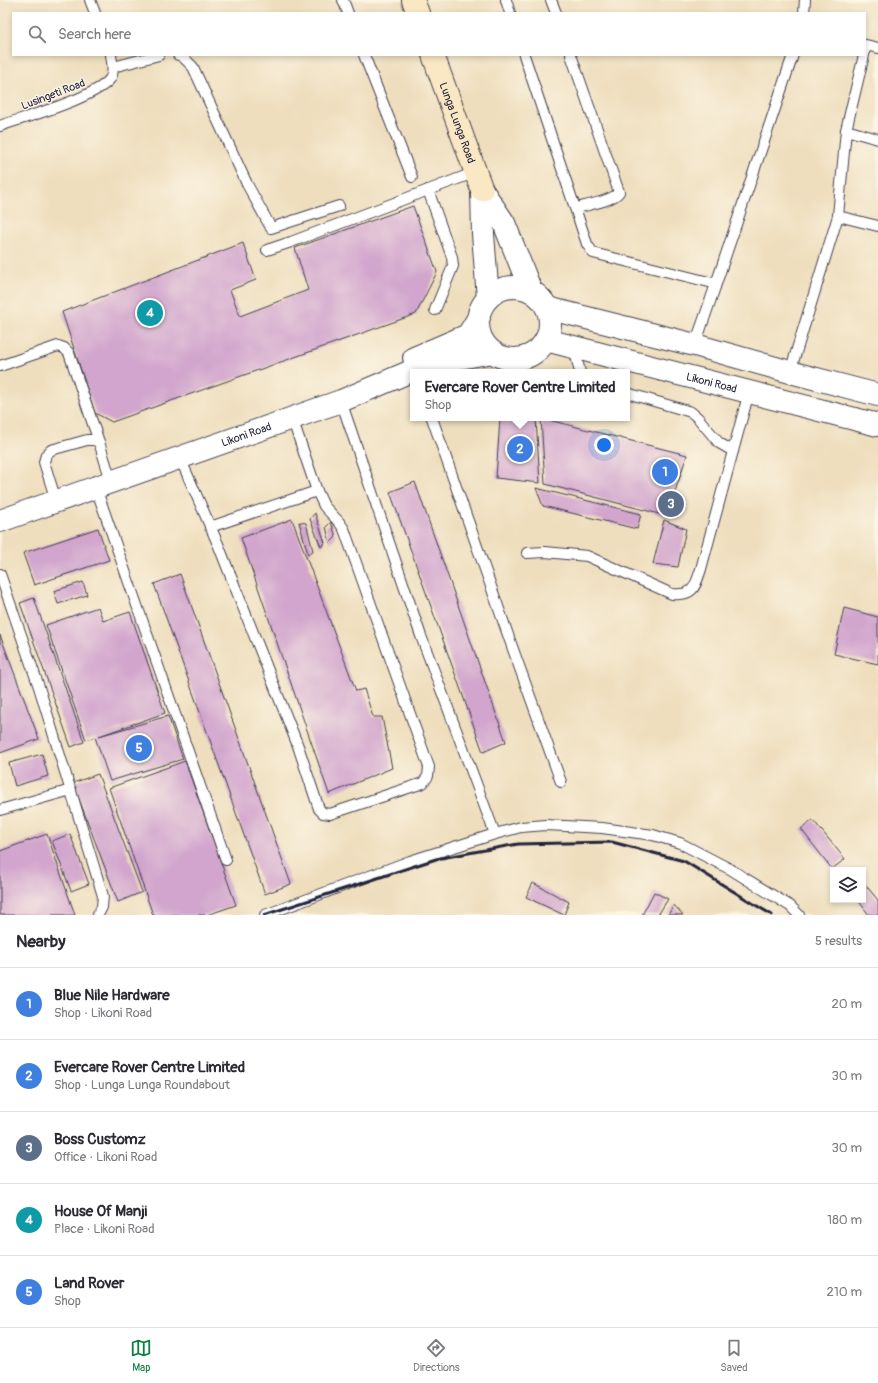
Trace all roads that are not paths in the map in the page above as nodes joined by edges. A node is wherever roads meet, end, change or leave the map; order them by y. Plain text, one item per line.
1 (90, 0) edge
2 (343, 0) edge
3 (414, 0) edge
4 (506, 0) edge
5 (552, 0) edge
6 (805, 0) edge
7 (95, 12) edge
8 (348, 12) edge
9 (418, 12) edge
10 (510, 12) edge
11 (556, 12) edge
12 (804, 12) edge
13 (866, 45) edge
14 (878, 48) edge
15 (110, 56) edge
16 (155, 56) edge
17 (182, 56) edge
18 (364, 56) edge
19 (434, 56) edge
20 (524, 56) edge
21 (571, 56) edge
22 (794, 56) edge
23 (864, 56) edge
24 (113, 67) junction
25 (0, 126) edge
26 (846, 130) junction
27 (878, 139) edge
28 (412, 177) dead end
29 (479, 181) junction
30 (428, 190) junction
31 (339, 206) dead end
32 (576, 208) junction
33 (838, 216) junction
34 (878, 226) edge
35 (267, 250) dead end
36 (715, 287) junction
37 (531, 291) junction
38 (488, 298) junction
39 (546, 308) junction
40 (436, 310) dead end
41 (479, 318) junction
42 (546, 340) junction
43 (696, 345) junction
44 (574, 348) junction
45 (493, 352) junction
46 (0, 366) edge
47 (422, 369) edge
48 (579, 369) edge
49 (790, 372) junction
50 (410, 373) edge
51 (749, 392) junction
52 (630, 394) edge
53 (878, 395) edge
54 (341, 401) junction
55 (292, 418) junction
56 (433, 421) edge
57 (878, 425) edge
58 (99, 442) junction
59 (733, 451) junction
60 (180, 458) junction
61 (102, 480) junction
62 (53, 491) junction
63 (317, 491) junction
64 (0, 510) edge
65 (0, 521) edge
66 (210, 527) junction
67 (526, 553) dead end
68 (1, 581) edge
69 (561, 782) dead end
70 (71, 790) junction
71 (0, 810) edge
72 (495, 834) junction
73 (226, 860) dead end
74 (98, 915) edge
75 (265, 915) edge
76 (799, 915) edge

1 - 7 lane
2 - 8 lane
3 - 9 main road
4 - 10 lane
5 - 11 lane
6 - 12 lane
13 - 14 lane
15 - 24 lane
16 - 24 lane
17 - 31 lane
18 - 28 lane
19 - 29 main road, Lunga Lunga Road
20 - 32 lane
21 - 32 lane
22 - 36 lane
23 - 26 lane
24 - 25 lane, Lusingeti Road
26 - 27 lane
26 - 33 lane
29 - 30 lane
29 - 37 street, Lunga Lunga Road
29 - 38 street, Lunga Lunga Road
30 - 35 lane
30 - 40 lane
32 - 36 lane
33 - 34 lane
33 - 49 lane
36 - 43 lane
37 - 38 street
37 - 39 street
38 - 41 street
39 - 42 street
39 - 43 street
41 - 45 street
41 - 61 street, Likoni Road
42 - 44 street, Likoni Road
42 - 45 street
43 - 49 street
44 - 48 lane
44 - 51 street, Likoni Road
45 - 47 street, Likoni Road
46 - 58 lane
49 - 53 street
50 - 54 street, Likoni Road
51 - 57 street, Likoni Road
51 - 59 lane
52 - 59 lane
54 - 55 street, Likoni Road
54 - 72 lane
55 - 60 street, Likoni Road
55 - 63 lane
56 - 69 lane
58 - 61 lane
58 - 62 lane
59 - 67 lane
60 - 61 street, Likoni Road
60 - 66 lane
61 - 62 street, Likoni Road
61 - 65 street, Likoni Road
61 - 73 lane
62 - 64 street, Likoni Road
63 - 66 lane
63 - 66 lane
68 - 70 lane
70 - 71 lane
70 - 74 lane
72 - 75 lane
72 - 76 lane

